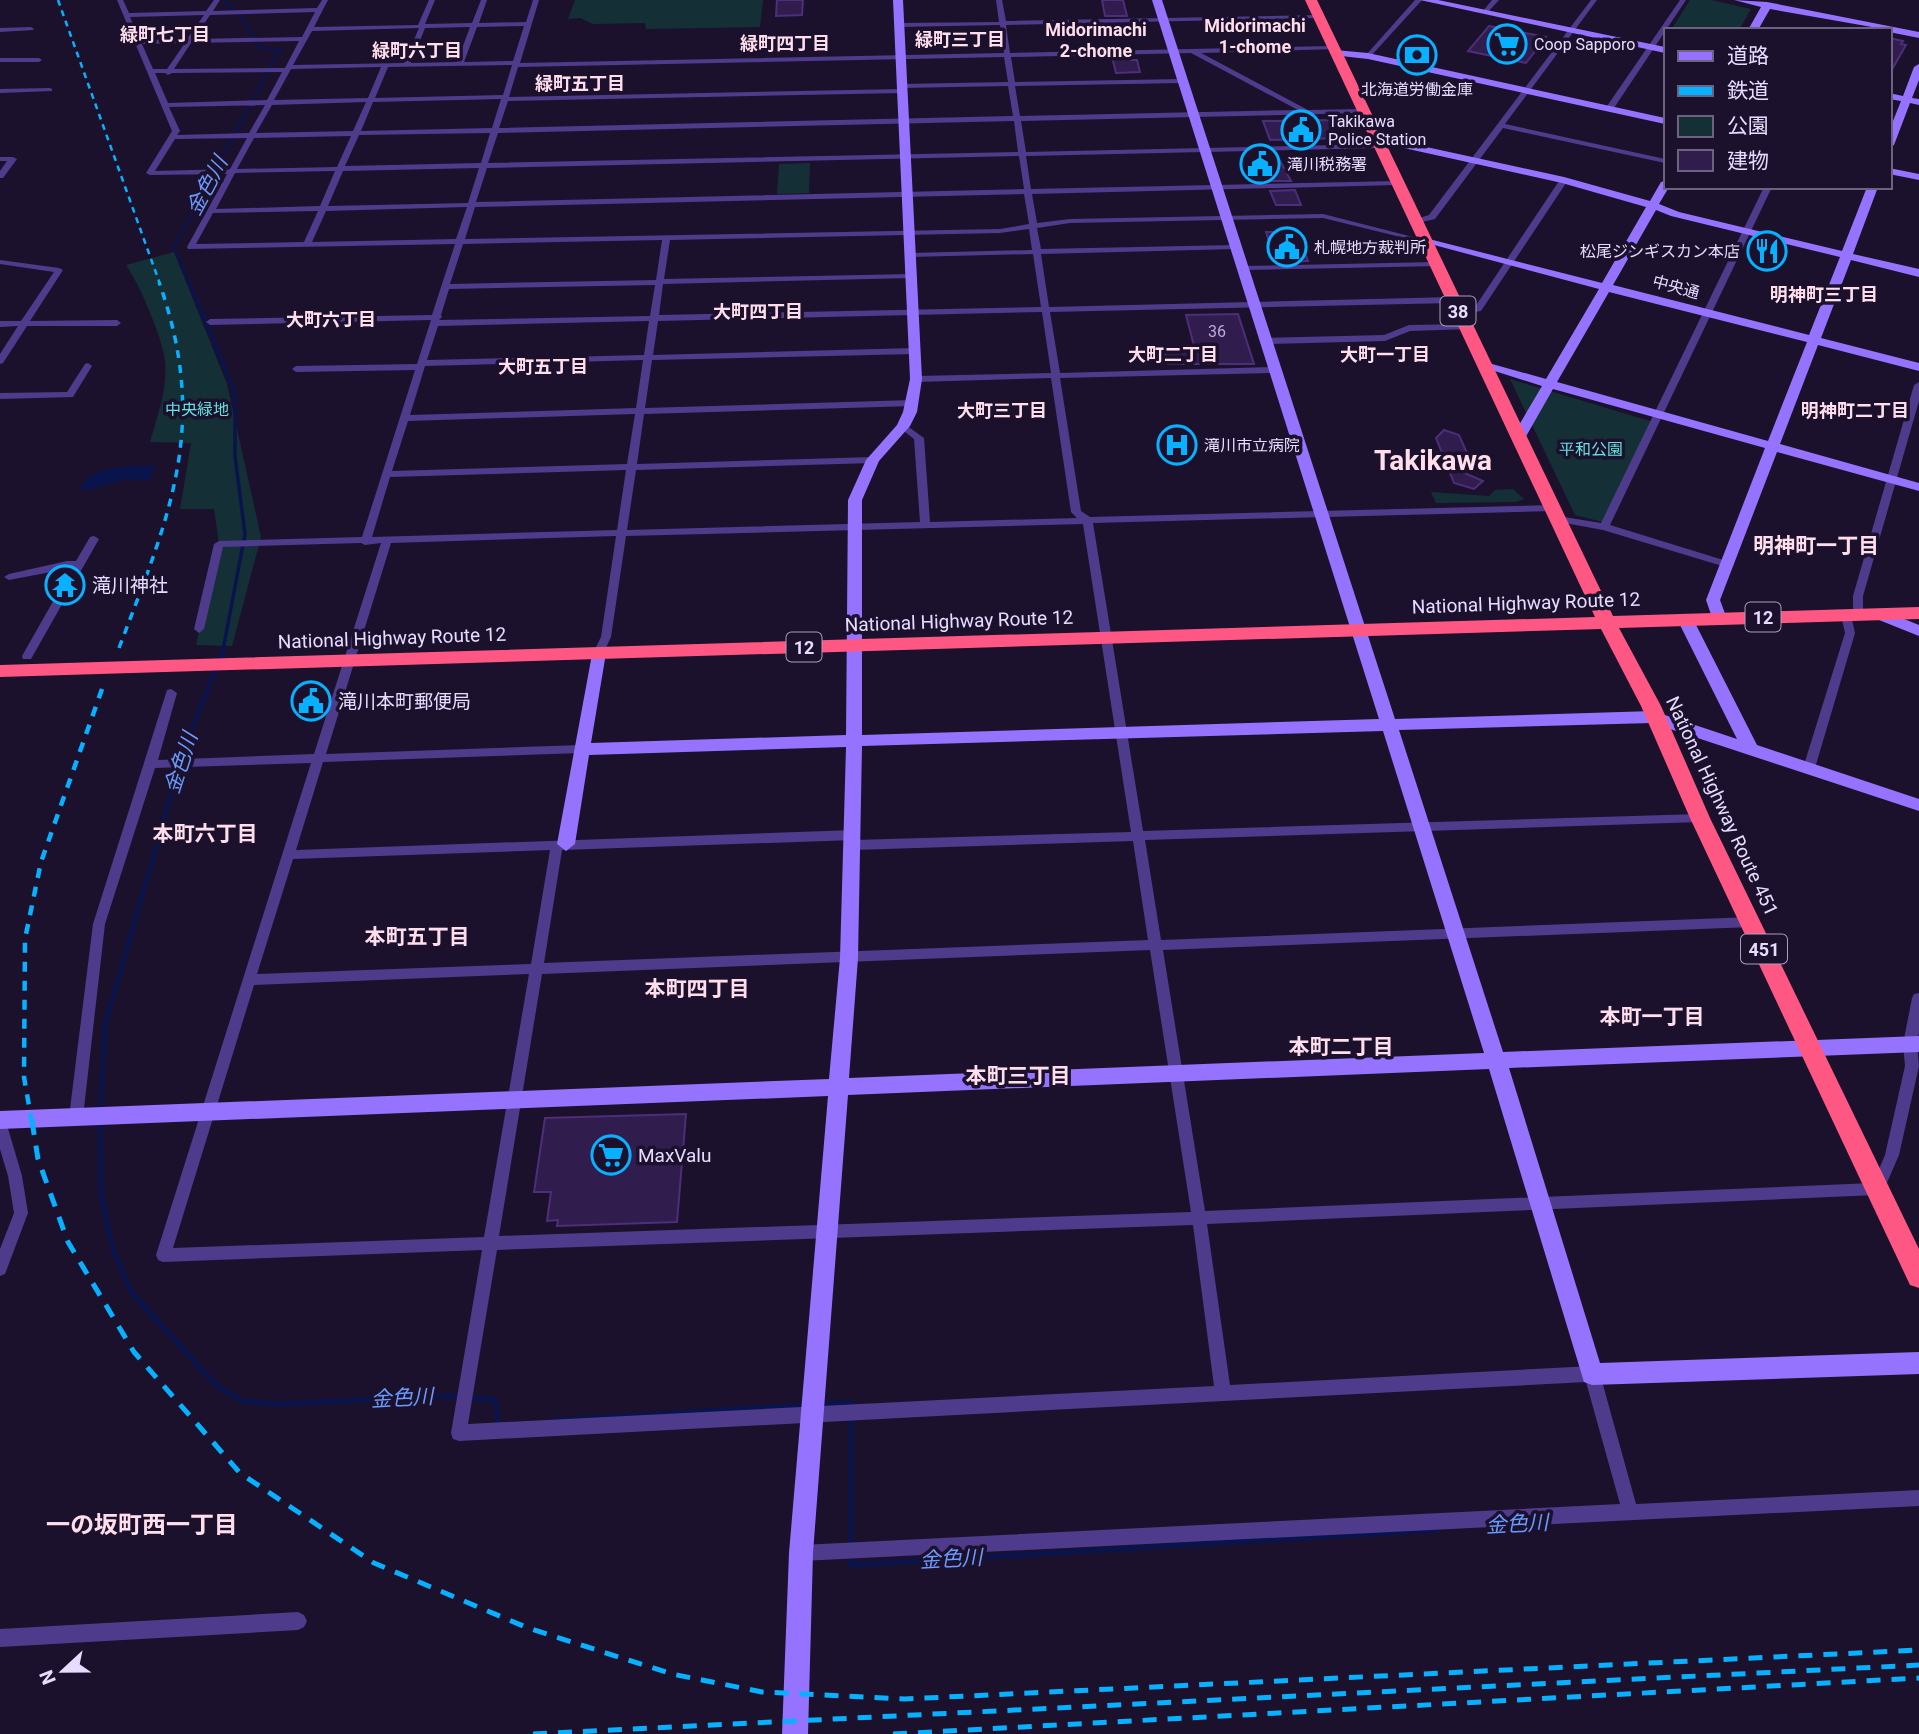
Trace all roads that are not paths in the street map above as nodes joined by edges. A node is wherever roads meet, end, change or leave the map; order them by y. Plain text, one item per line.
1 (120, 0) edge
2 (217, 0) edge
3 (325, 0) edge
4 (432, 0) edge
5 (484, 0) edge
6 (536, 0) edge
7 (898, 0) edge
8 (999, 0) edge
9 (1157, 0) edge
10 (1311, 0) edge
11 (1419, 0) edge
12 (1425, 0) edge
13 (1496, 0) edge
14 (1594, 0) edge
15 (1683, 0) edge
16 (1739, 0) edge
17 (1768, 3) edge
18 (320, 10) junction
19 (1485, 12) junction
20 (209, 13) junction
21 (127, 15) junction
22 (1318, 16) junction
23 (1163, 20) junction
24 (528, 24) junction
25 (1003, 24) junction
26 (474, 25) junction
27 (422, 26) junction
28 (899, 26) junction
29 (1754, 28) edge
30 (1886, 28) edge
31 (31, 29) dead end
32 (310, 29) junction
33 (1891, 29) edge
34 (0, 30) edge
35 (1571, 30) junction
36 (1919, 35) edge
37 (304, 40) junction
38 (138, 42) junction
39 (191, 42) junction
40 (1651, 47) junction
41 (1191, 50) junction
42 (1334, 50) junction
43 (1664, 50) edge
44 (1173, 51) junction
45 (1007, 54) junction
46 (900, 56) junction
47 (1368, 56) junction
48 (0, 60) edge
49 (39, 60) dead end
50 (460, 64) junction
51 (516, 64) junction
52 (386, 65) junction
53 (407, 65) junction
54 (1919, 67) edge
55 (288, 68) junction
56 (152, 71) junction
57 (171, 71) junction
58 (156, 80) junction
59 (1182, 81) junction
60 (1012, 85) junction
61 (902, 88) junction
62 (50, 90) dead end
63 (0, 91) edge
64 (1527, 91) junction
65 (1891, 96) edge
66 (505, 98) junction
67 (372, 99) junction
68 (1907, 99) junction
69 (270, 102) junction
70 (1919, 102) edge
71 (167, 105) junction
72 (1609, 109) junction
73 (1363, 111) junction
74 (1306, 112) junction
75 (1193, 114) junction
76 (1017, 118) junction
77 (904, 121) junction
78 (1664, 121) edge
79 (1501, 125) junction
80 (494, 130) junction
81 (356, 134) junction
82 (251, 136) junction
83 (175, 137) junction
84 (1891, 140) edge
85 (1378, 142) junction
86 (1205, 150) junction
87 (1023, 154) junction
88 (905, 157) junction
89 (0, 159) edge
90 (1475, 160) junction
91 (1664, 161) edge
92 (482, 166) junction
93 (338, 170) junction
94 (1891, 171) edge
95 (232, 172) junction
96 (0, 176) edge
97 (1919, 177) edge
98 (1564, 180) junction
99 (1397, 183) junction
100 (1664, 186) edge
101 (1216, 187) junction
102 (1767, 189) edge
103 (1872, 189) edge
104 (1028, 191) junction
105 (908, 195) junction
106 (470, 205) junction
107 (1653, 205) junction
108 (323, 208) junction
109 (211, 211) junction
110 (1226, 218) junction
111 (1416, 222) junction
112 (1034, 227) junction
113 (1746, 232) junction
114 (910, 233) junction
115 (666, 239) junction
116 (1425, 241) junction
117 (459, 243) junction
118 (307, 244) junction
119 (1235, 247) junction
120 (1037, 252) junction
121 (910, 255) junction
122 (1846, 256) junction
123 (0, 262) edge
124 (1510, 262) junction
125 (1436, 264) junction
126 (1242, 268) junction
127 (1919, 273) edge
128 (911, 276) junction
129 (660, 282) junction
130 (447, 287) junction
131 (1606, 287) junction
132 (1254, 305) junction
133 (1456, 306) junction
134 (1048, 310) junction
135 (913, 312) junction
136 (1709, 314) junction
137 (654, 318) junction
138 (437, 320) junction
139 (210, 322) dead end
140 (117, 323) dead end
141 (0, 324) edge
142 (23, 324) junction
143 (1466, 327) junction
144 (1814, 340) junction
145 (1265, 341) junction
146 (915, 351) junction
147 (649, 358) junction
148 (0, 361) edge
149 (422, 365) junction
150 (88, 366) dead end
151 (1485, 366) junction
152 (1919, 367) edge
153 (296, 369) dead end
154 (1275, 370) junction
155 (1056, 376) junction
156 (916, 379) junction
157 (1552, 384) junction
158 (1919, 385) edge
159 (0, 396) edge
160 (913, 403) junction
161 (640, 410) junction
162 (1661, 415) junction
163 (404, 418) junction
164 (903, 426) junction
165 (1519, 437) junction
166 (1773, 446) junction
167 (873, 460) junction
168 (632, 466) junction
169 (387, 474) junction
170 (1891, 479) junction
171 (1919, 487) edge
172 (1555, 514) junction
173 (1320, 515) junction
174 (1088, 522) junction
175 (925, 525) junction
176 (1604, 527) junction
177 (854, 528) junction
178 (622, 534) junction
179 (94, 539) dead end
180 (386, 541) junction
181 (365, 542) junction
182 (80, 565) junction
183 (1729, 565) junction
184 (9, 577) dead end
185 (1919, 613) edge
186 (1879, 614) junction
187 (1852, 615) junction
188 (1718, 618) junction
189 (1685, 619) junction
190 (1607, 622) junction
191 (198, 629) dead end
192 (1357, 630) junction
193 (1919, 631) edge
194 (1105, 637) junction
195 (853, 645) junction
196 (598, 653) junction
197 (27, 656) dead end
198 (347, 661) junction
199 (0, 671) edge
200 (171, 693) dead end
201 (1653, 717) junction
202 (1388, 727) junction
203 (1122, 734) junction
204 (853, 740) junction
205 (1750, 748) junction
206 (582, 749) junction
207 (319, 759) junction
208 (150, 764) junction
209 (1809, 768) junction
210 (1919, 805) edge
211 (1700, 818) junction
212 (1419, 825) junction
213 (1138, 834) junction
214 (854, 840) junction
215 (561, 844) junction
216 (287, 855) junction
217 (1751, 922) junction
218 (1456, 936) junction
219 (1155, 945) junction
220 (849, 958) junction
221 (535, 968) junction
222 (249, 980) junction
223 (1919, 998) edge
224 (1914, 1044) edge
225 (1811, 1048) junction
226 (1495, 1062) junction
227 (1174, 1072) junction
228 (839, 1085) junction
229 (516, 1099) junction
230 (209, 1111) junction
231 (76, 1117) junction
232 (0, 1123) edge
233 (1877, 1189) junction
234 (1542, 1203) junction
235 (1199, 1218) junction
236 (829, 1231) junction
237 (491, 1242) junction
238 (0, 1269) edge
239 (1919, 1276) edge
240 (1919, 1363) edge
241 (1592, 1374) junction
242 (1223, 1394) junction
243 (814, 1412) junction
244 (1919, 1498) edge
245 (1630, 1511) junction
246 (801, 1553) junction
247 (298, 1621) dead end
248 (0, 1637) edge
249 (795, 1734) edge

1 - 21 street
2 - 20 street
3 - 18 street
4 - 27 street
5 - 26 street
6 - 24 street
7 - 28 street
8 - 25 street
9 - 23 street
10 - 22 highway, 38
11 - 47 street
12 - 19 street
13 - 19 street
14 - 35 street
15 - 40 street
16 - 17 street
17 - 29 street
17 - 30 street
18 - 20 street
18 - 32 street
19 - 35 street
20 - 21 street
20 - 39 street
21 - 38 street
22 - 23 street
22 - 42 highway, 38
23 - 25 street
23 - 44 street
24 - 26 street
24 - 51 street
25 - 28 street
25 - 45 street
26 - 27 street
26 - 50 street
27 - 32 street
27 - 53 street
28 - 46 street
31 - 34 street
32 - 37 street
33 - 36 street
35 - 40 street
35 - 64 street
37 - 39 street
37 - 55 street
38 - 39 street
38 - 56 street
39 - 57 street
40 - 43 street
40 - 72 street
41 - 42 street
41 - 44 street
41 - 74 street
42 - 47 street
42 - 73 highway, 38
44 - 45 street
44 - 59 street
45 - 46 street
45 - 60 street
46 - 51 street
46 - 61 street
47 - 64 street
48 - 49 street
50 - 51 street
50 - 53 street
51 - 66 street
52 - 53 street
52 - 55 street
52 - 67 street
54 - 68 street
55 - 57 street
55 - 69 street
56 - 57 street
56 - 58 street
57 - 58 street
58 - 71 street
59 - 60 street
59 - 75 street
60 - 61 street
60 - 76 street
61 - 66 street
61 - 77 street
62 - 63 street
64 - 72 street
64 - 79 street
65 - 68 street
66 - 67 street
66 - 80 street
67 - 69 street
67 - 81 street
68 - 70 street
68 - 84 street
69 - 71 street
69 - 82 street
71 - 83 street
72 - 78 street
73 - 74 street
73 - 85 highway, 38
74 - 75 street
75 - 76 street
75 - 86 street
76 - 77 street
76 - 87 street
77 - 80 street
77 - 88 street
79 - 90 street
79 - 91 street
80 - 81 street
80 - 92 street
81 - 82 street
81 - 93 street
82 - 83 street
82 - 95 street
83 - 95 street
85 - 86 street
85 - 90 street
85 - 99 highway, 38
86 - 87 street
86 - 101 street
87 - 88 street
87 - 104 street
88 - 92 street
88 - 105 street
89 - 96 street
90 - 98 street
90 - 111 street
92 - 93 street
92 - 106 street
93 - 95 street
93 - 108 street
94 - 97 street
95 - 109 street
98 - 107 street
98 - 124 street
99 - 101 street
99 - 111 highway, 38
100 - 107 street
101 - 104 street
101 - 110 street
102 - 113 street
103 - 122 street
104 - 105 street
104 - 112 street
105 - 106 street
105 - 114 street
106 - 108 street
106 - 117 street
107 - 113 street
107 - 131 street
108 - 109 street
108 - 118 street
109 - 118 street
110 - 112 street
110 - 116 street
110 - 119 street
111 - 116 highway, 38
112 - 114 street
112 - 120 street
113 - 122 street
113 - 136 street
114 - 115 street
114 - 121 street
115 - 117 street
115 - 129 street
116 - 124 street, 中央通
116 - 125 highway, 38
117 - 118 street
117 - 130 street
119 - 120 street
119 - 126 street
120 - 121 street
120 - 134 street
121 - 128 street
122 - 127 street
122 - 144 street
123 - 142 street
124 - 131 street, 中央通
124 - 133 street
125 - 126 street
125 - 133 highway, 38
126 - 132 street
128 - 129 street
128 - 135 street
129 - 130 street
129 - 137 street
130 - 138 street
131 - 136 street, 中央通
131 - 157 street
132 - 133 street
132 - 134 street
132 - 145 street
133 - 143 highway, 38
134 - 135 street
134 - 155 street
135 - 137 street
135 - 146 street
136 - 144 street, 中央通
136 - 162 street
137 - 138 street
137 - 147 street
138 - 139 street
138 - 149 street
140 - 142 street
141 - 142 street
142 - 148 street
143 - 145 street
143 - 151 highway, 38
144 - 152 street, 中央通
144 - 166 street
145 - 154 street
146 - 147 street
146 - 156 street
147 - 149 street
147 - 161 street
149 - 153 street
149 - 163 street
150 - 159 street
151 - 157 street
151 - 165 highway, 38
154 - 155 street
154 - 173 street
155 - 156 street
155 - 174 street
156 - 160 street
157 - 162 street
157 - 165 street
158 - 170 street
160 - 161 street
160 - 164 street
161 - 163 street
161 - 168 street
162 - 166 street
162 - 176 street
163 - 169 street
164 - 167 street
164 - 175 street
165 - 172 highway, 38
166 - 170 street
166 - 183 street
167 - 168 street
167 - 177 street
168 - 169 street
168 - 178 street
169 - 181 street
170 - 171 street
170 - 187 street
172 - 173 street
172 - 176 street
172 - 190 highway, 38
173 - 174 street
173 - 192 street
174 - 175 street
174 - 194 street
175 - 177 street
176 - 183 street
177 - 178 street
177 - 195 street
178 - 180 street
178 - 196 street
179 - 182 street
180 - 181 street
180 - 198 street
181 - 191 street
182 - 184 street
182 - 197 street
183 - 188 street
185 - 186 highway, National Highway Route 12 / 12
186 - 187 highway, National Highway Route 12 / 12
186 - 193 street
187 - 188 highway, National Highway Route 12 / 12
187 - 209 street
188 - 189 highway, National Highway Route 12 / 12
189 - 190 highway, National Highway Route 12 / 12
189 - 205 street
190 - 192 highway, National Highway Route 12 / 12
190 - 201 highway, National Highway Route 451 / 451
192 - 194 highway, National Highway Route 12 / 12
192 - 202 street
194 - 195 highway, National Highway Route 12 / 12
194 - 203 street
195 - 196 highway, National Highway Route 12 / 12
195 - 204 street
196 - 198 highway, National Highway Route 12 / 12
196 - 206 street
198 - 199 highway, National Highway Route 12 / 12
198 - 207 street
200 - 208 street
201 - 202 street
201 - 205 street
201 - 211 highway, National Highway Route 451 / 451
202 - 203 street
202 - 212 street
203 - 204 street
203 - 213 street
204 - 206 street
204 - 214 street
205 - 209 street
206 - 207 street
206 - 215 street
207 - 208 street
207 - 216 street
208 - 231 street
209 - 210 street
211 - 212 street
211 - 217 highway, National Highway Route 451 / 451
212 - 213 street
212 - 218 street
213 - 214 street
213 - 219 street
214 - 215 street
214 - 220 street
215 - 216 street
215 - 221 street
216 - 222 street
217 - 218 street
217 - 225 highway, National Highway Route 451 / 451
218 - 219 street
218 - 226 street
219 - 220 street
219 - 227 street
220 - 221 street
220 - 228 street
221 - 222 street
221 - 229 street
222 - 230 street
223 - 224 street
224 - 225 street
224 - 233 street
225 - 226 street
225 - 233 highway, National Highway Route 451 / 451
226 - 227 street
226 - 234 street
227 - 228 street
227 - 235 street
228 - 229 street
228 - 236 street
229 - 230 street
229 - 237 street
230 - 231 street
230 - 237 street
231 - 232 street
232 - 238 street
233 - 234 street
233 - 239 highway, National Highway Route 451 / 451
234 - 235 street
234 - 241 street
235 - 236 street
235 - 242 street
236 - 237 street
236 - 243 street
237 - 243 street
240 - 241 street
241 - 242 street
241 - 245 street
242 - 243 street
243 - 246 street
244 - 245 street
245 - 246 street
246 - 249 street
247 - 248 street

